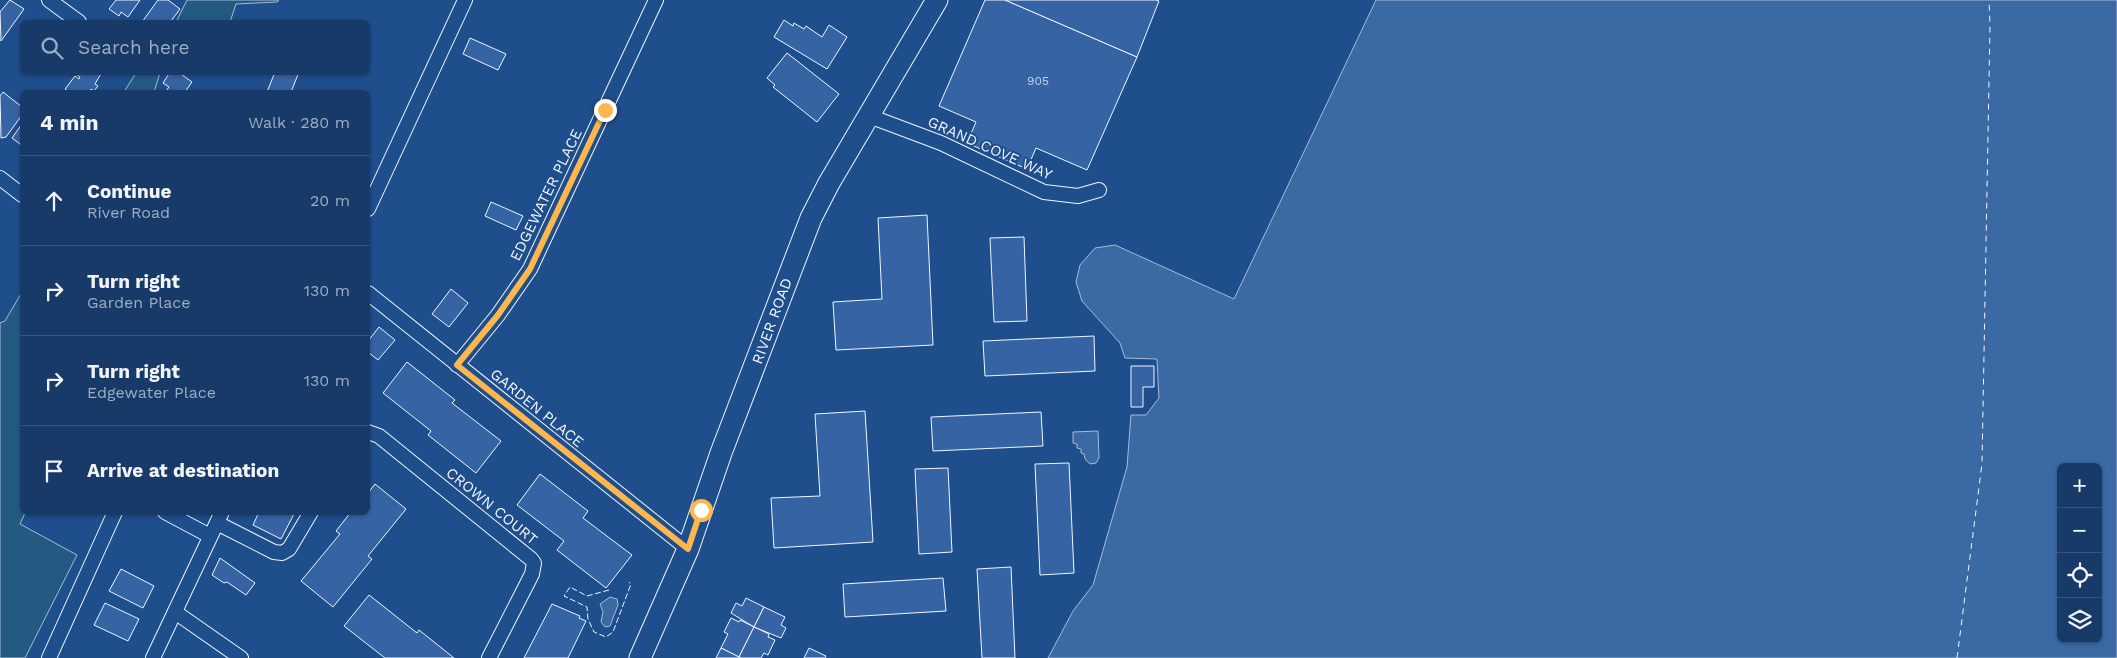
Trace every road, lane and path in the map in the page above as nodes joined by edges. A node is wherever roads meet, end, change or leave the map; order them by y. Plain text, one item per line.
1 (49, 0) edge
2 (465, 0) edge
3 (656, 0) edge
4 (937, 0) edge
5 (76, 20) edge
6 (869, 116) junction
7 (0, 178) edge
8 (1099, 190) dead end
9 (20, 193) edge
10 (370, 205) edge
11 (370, 294) edge
12 (457, 365) junction
13 (370, 433) edge
14 (114, 515) edge
15 (171, 515) edge
16 (310, 515) edge
17 (219, 518) edge
18 (210, 536) junction
19 (688, 549) junction
20 (175, 612) junction
21 (642, 656) edge
22 (49, 658) edge
23 (153, 658) edge
24 (241, 658) edge
25 (489, 658) edge

1 - 5 street
2 - 10 street
3 - 12 street, EDGEWATER PLACE
4 - 6 main road, RIVER ROAD
6 - 8 street, GRAND COVE WAY
6 - 19 main road, RIVER ROAD
7 - 9 street
11 - 12 street, GARDEN PLACE
12 - 19 street, GARDEN PLACE
13 - 25 street, CROWN COURT
14 - 22 street
15 - 18 street
16 - 17 street
17 - 18 street
18 - 20 street
19 - 21 main road, RIVER ROAD
20 - 23 street
20 - 24 street

